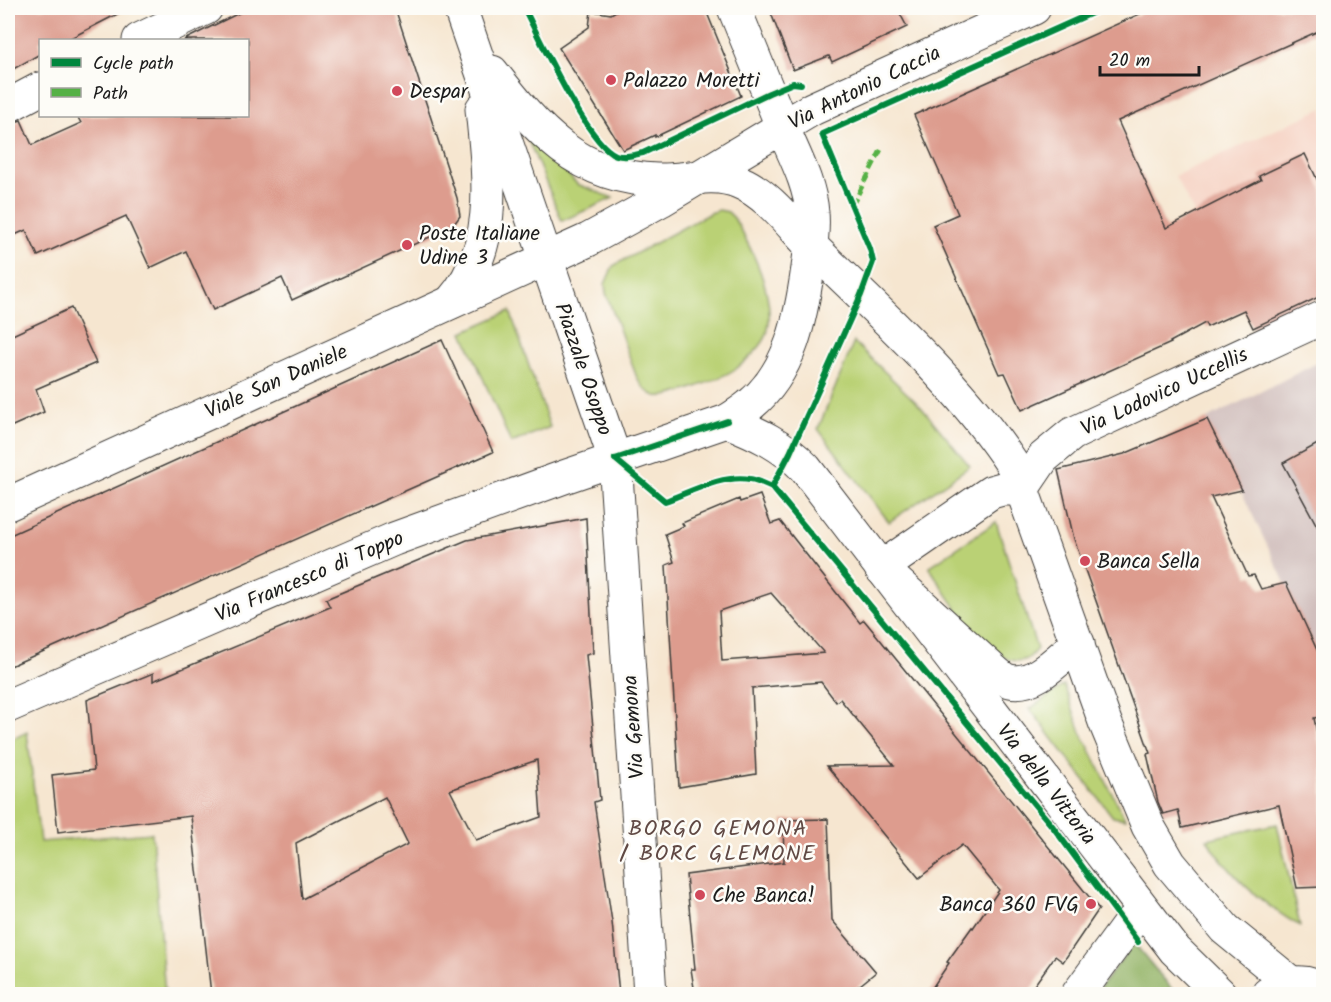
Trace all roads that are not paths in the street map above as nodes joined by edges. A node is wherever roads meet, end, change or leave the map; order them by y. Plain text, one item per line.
1 (206, 8) edge
2 (460, 8) edge
3 (734, 8) edge
4 (1034, 8) edge
5 (141, 39) edge
6 (476, 51) junction
7 (39, 90) edge
8 (8, 106) edge
9 (782, 126) junction
10 (700, 177) junction
11 (810, 245) junction
12 (545, 259) junction
13 (451, 302) junction
14 (1323, 316) edge
15 (727, 421) junction
16 (615, 459) junction
17 (1022, 489) junction
18 (8, 504) edge
19 (881, 568) junction
20 (1078, 643) junction
21 (8, 706) edge
22 (1143, 910) junction
23 (1280, 989) edge
24 (1323, 992) edge
25 (650, 994) edge
26 (1078, 994) edge
27 (1220, 994) edge

1 - 5 main road
2 - 6 main road
3 - 9 main road, Piazzale Osoppo
4 - 9 main road, Via Antonio Caccia
6 - 10 main road
6 - 12 main road, Piazzale Osoppo
6 - 13 main road
7 - 8 main road
9 - 10 main road, Via Antonio Caccia
9 - 11 main road, Piazzale Osoppo
10 - 11 main road
10 - 12 main road
11 - 15 main road, Piazzale Osoppo
11 - 17 main road
12 - 13 main road, Viale San Daniele
12 - 16 main road, Piazzale Osoppo
13 - 18 main road, Viale San Daniele
14 - 17 main road, Via Lodovico Uccellis
15 - 16 main road, Piazzale Osoppo
15 - 19 main road, Via della Vittoria
16 - 21 main road, Via Francesco di Toppo
16 - 25 main road, Via Gemona
17 - 19 main road
17 - 20 main road
19 - 20 main road, Via della Vittoria
19 - 22 main road, Via della Vittoria
20 - 23 main road
22 - 26 main road
22 - 27 main road, Via della Vittoria
23 - 24 main road

